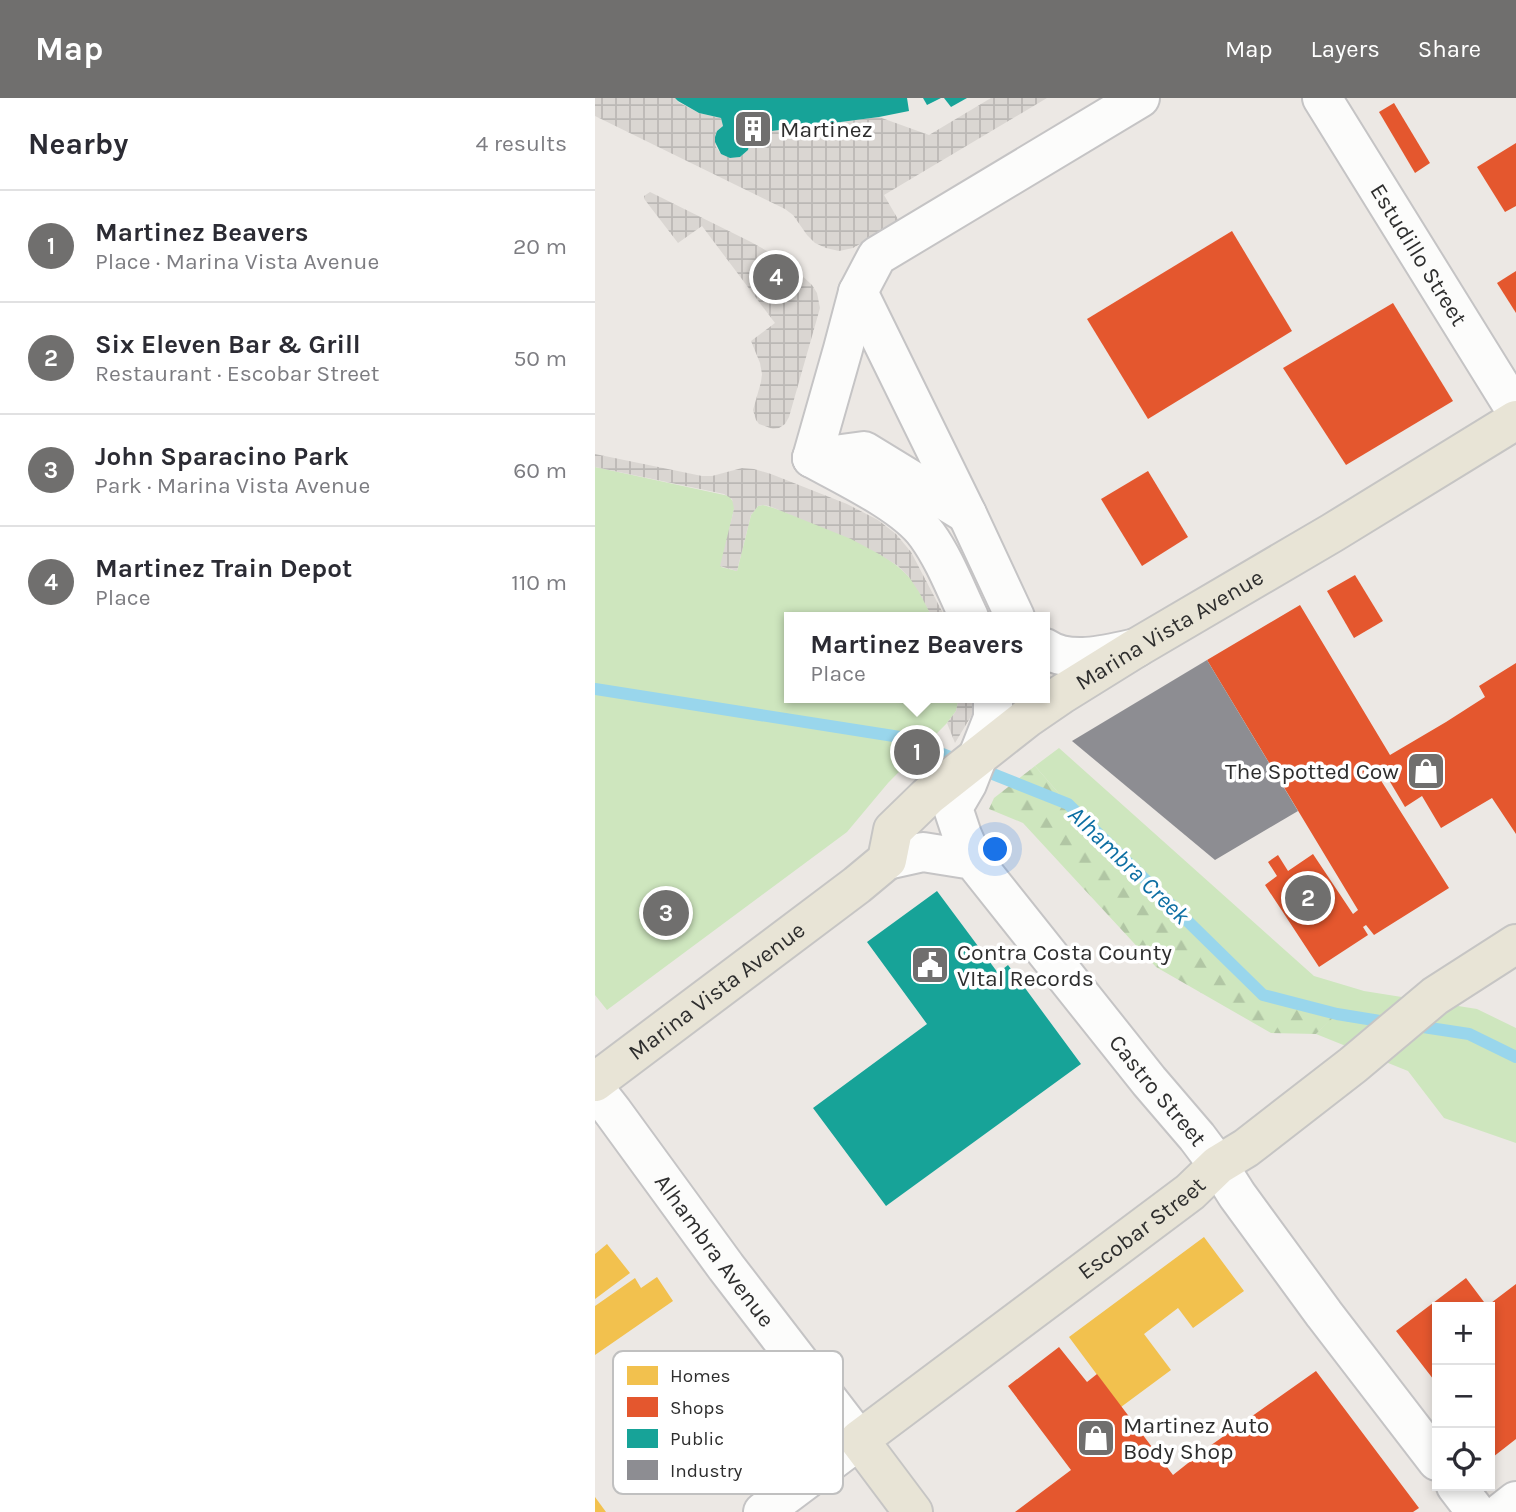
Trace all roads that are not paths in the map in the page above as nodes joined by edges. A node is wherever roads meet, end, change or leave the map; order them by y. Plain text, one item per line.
1 (1140, 98) edge
2 (1322, 98) edge
3 (858, 292) junction
4 (1516, 411) edge
5 (1516, 420) edge
6 (812, 458) junction
7 (967, 514) junction
8 (967, 612) edge
9 (1013, 612) edge
10 (1136, 648) junction
11 (1050, 651) edge
12 (1050, 698) edge
13 (1031, 703) edge
14 (1004, 711) edge
15 (941, 802) junction
16 (887, 860) junction
17 (973, 860) junction
18 (1516, 944) edge
19 (595, 1082) edge
20 (595, 1089) edge
21 (1218, 1165) junction
22 (791, 1351) edge
23 (843, 1419) edge
24 (859, 1440) junction
25 (843, 1452) edge
26 (1432, 1454) edge
27 (1460, 1491) edge
28 (787, 1494) edge
29 (1516, 1501) edge
30 (763, 1512) edge
31 (913, 1512) edge
32 (1476, 1512) edge
33 (1502, 1512) edge

1 - 3 street
2 - 4 street, Estudillo Street
3 - 6 street
3 - 7 street
5 - 10 main road, Marina Vista Avenue
6 - 7 street
6 - 8 street
7 - 9 street
10 - 11 street
10 - 12 main road, Marina Vista Avenue
13 - 14 main road, Marina Vista Avenue
14 - 15 main road, Marina Vista Avenue
15 - 16 main road, Marina Vista Avenue
15 - 17 street, Castro Street
16 - 17 street
16 - 19 main road, Marina Vista Avenue
17 - 21 street, Castro Street
18 - 21 main road, Escobar Street
20 - 22 street, Alhambra Avenue
21 - 24 main road, Escobar Street
21 - 26 street, Castro Street
23 - 24 street, Alhambra Avenue
24 - 25 street, Escobar Street
24 - 31 main road, Alhambra Avenue
27 - 32 street
28 - 30 street, Escobar Street
29 - 33 street

